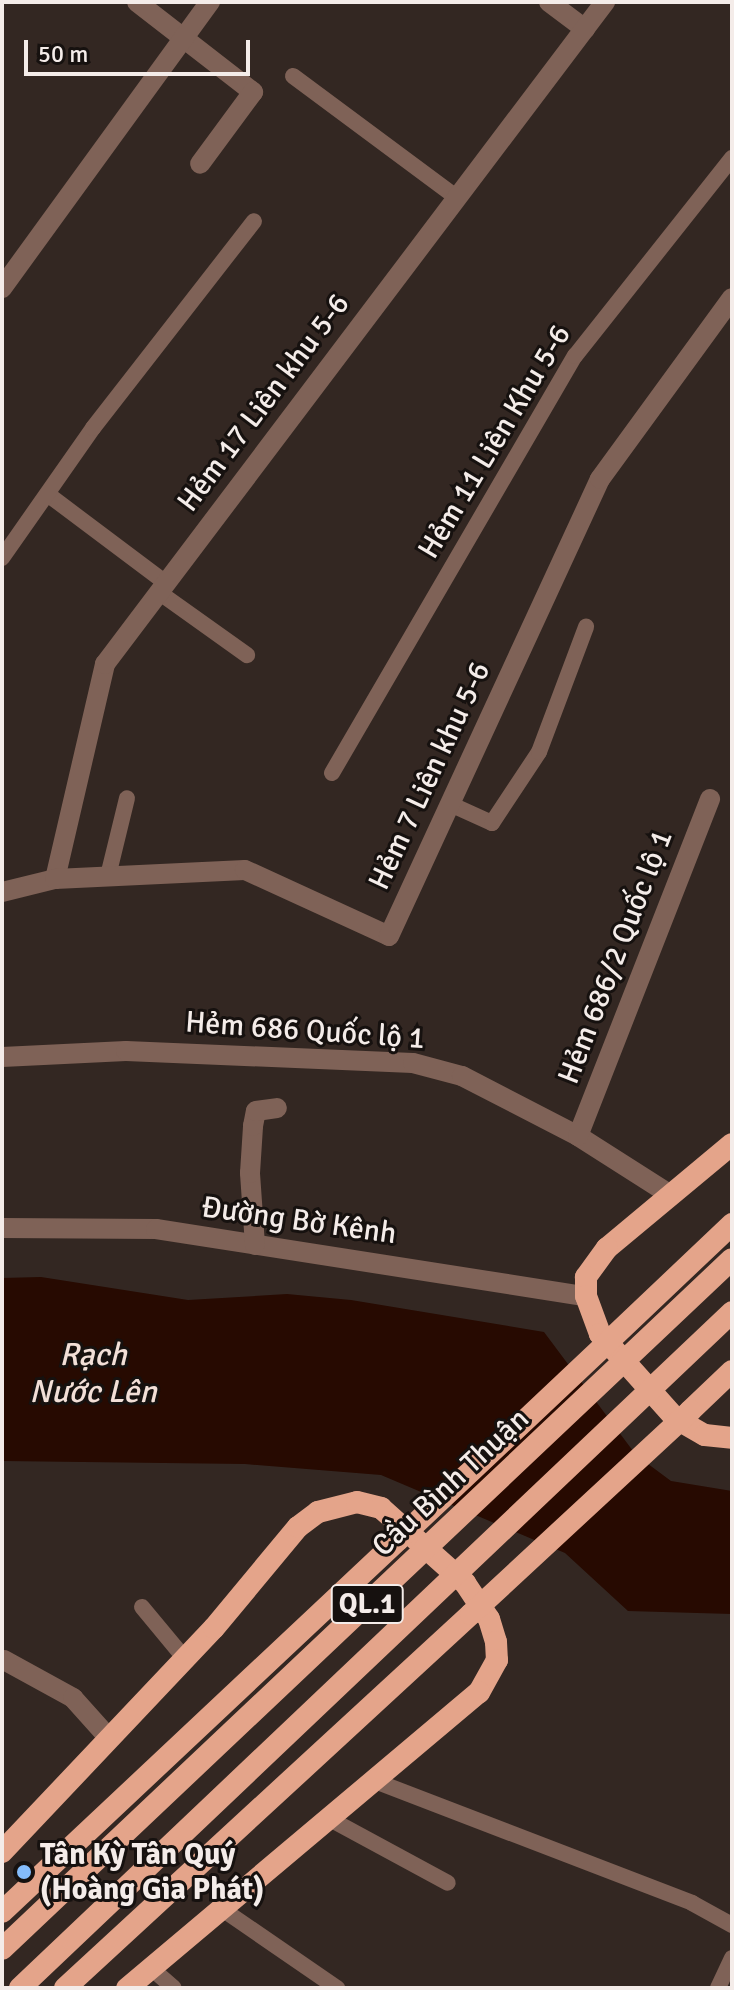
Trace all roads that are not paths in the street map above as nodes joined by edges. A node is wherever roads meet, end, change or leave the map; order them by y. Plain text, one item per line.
1 (137, 2) edge
2 (210, 2) edge
3 (549, 2) edge
4 (605, 2) edge
5 (585, 29) junction
6 (184, 36) junction
7 (293, 76) dead end
8 (732, 158) edge
9 (200, 164) dead end
10 (456, 197) junction
11 (254, 221) dead end
12 (2, 288) edge
13 (732, 298) edge
14 (50, 496) junction
15 (2, 558) edge
16 (164, 588) junction
17 (586, 627) dead end
18 (247, 655) dead end
19 (332, 773) dead end
20 (127, 798) dead end
21 (710, 799) dead end
22 (450, 804) junction
23 (108, 876) junction
24 (55, 879) junction
25 (2, 892) edge
26 (2, 1057) edge
27 (277, 1108) dead end
28 (578, 1136) junction
29 (732, 1144) edge
30 (669, 1194) junction
31 (732, 1224) edge
32 (2, 1228) edge
33 (255, 1245) junction
34 (732, 1259) edge
35 (586, 1296) junction
36 (732, 1312) edge
37 (732, 1371) edge
38 (732, 1438) edge
39 (142, 1607) dead end
40 (4, 1660) dead end
41 (186, 1660) junction
42 (108, 1737) junction
43 (375, 1781) junction
44 (328, 1818) junction
45 (2, 1852) edge
46 (448, 1883) dead end
47 (222, 1909) junction
48 (2, 1912) edge
49 (732, 1925) edge
50 (2, 1949) edge
51 (732, 1958) edge
52 (151, 1968) junction
53 (20, 1988) edge
54 (65, 1988) edge
55 (127, 1988) edge
56 (174, 1988) edge
57 (337, 1988) edge
58 (718, 1988) edge

1 - 6 street
2 - 6 street
3 - 5 street
4 - 5 street, Hẻm 17 Liên khu 5-6
5 - 10 street, Hẻm 17 Liên khu 5-6
6 - 9 street
6 - 12 street
7 - 10 lane
8 - 19 lane, Hẻm 11 Liên Khu 5-6
10 - 16 street, Hẻm 17 Liên khu 5-6
11 - 14 lane
13 - 22 street, Hẻm 7 Liên khu 5-6
14 - 15 lane
14 - 16 lane
16 - 18 lane
16 - 24 street, Hẻm 17 Liên khu 5-6
17 - 22 lane
20 - 23 lane
21 - 28 street, Hẻm 686/2 Quốc lộ 1
22 - 23 street, Hẻm 7 Liên khu 5-6
23 - 24 street, Hẻm 7 Liên khu 5-6
24 - 25 street, Hẻm 7 Liên khu 5-6
26 - 28 street, Hẻm 686 Quốc lộ 1
27 - 33 street
28 - 30 street, Hẻm 686 Quốc lộ 1
29 - 30 highway
30 - 35 highway
31 - 48 highway, Cầu Bình Thuận / QL.1, bridge
32 - 33 street, Đường Bờ Kênh
33 - 35 street, Đường Bờ Kênh
34 - 50 highway, Cầu Bình Thuận / QL.1, bridge
35 - 38 highway
36 - 53 highway, QL.1, bridge
37 - 54 highway, QL.1, bridge
39 - 41 lane
40 - 42 street
41 - 42 highway
41 - 43 highway
42 - 45 highway
43 - 44 highway
43 - 49 lane
44 - 46 lane
44 - 47 highway
47 - 52 highway
47 - 57 lane
51 - 58 lane
52 - 55 highway
52 - 56 lane

